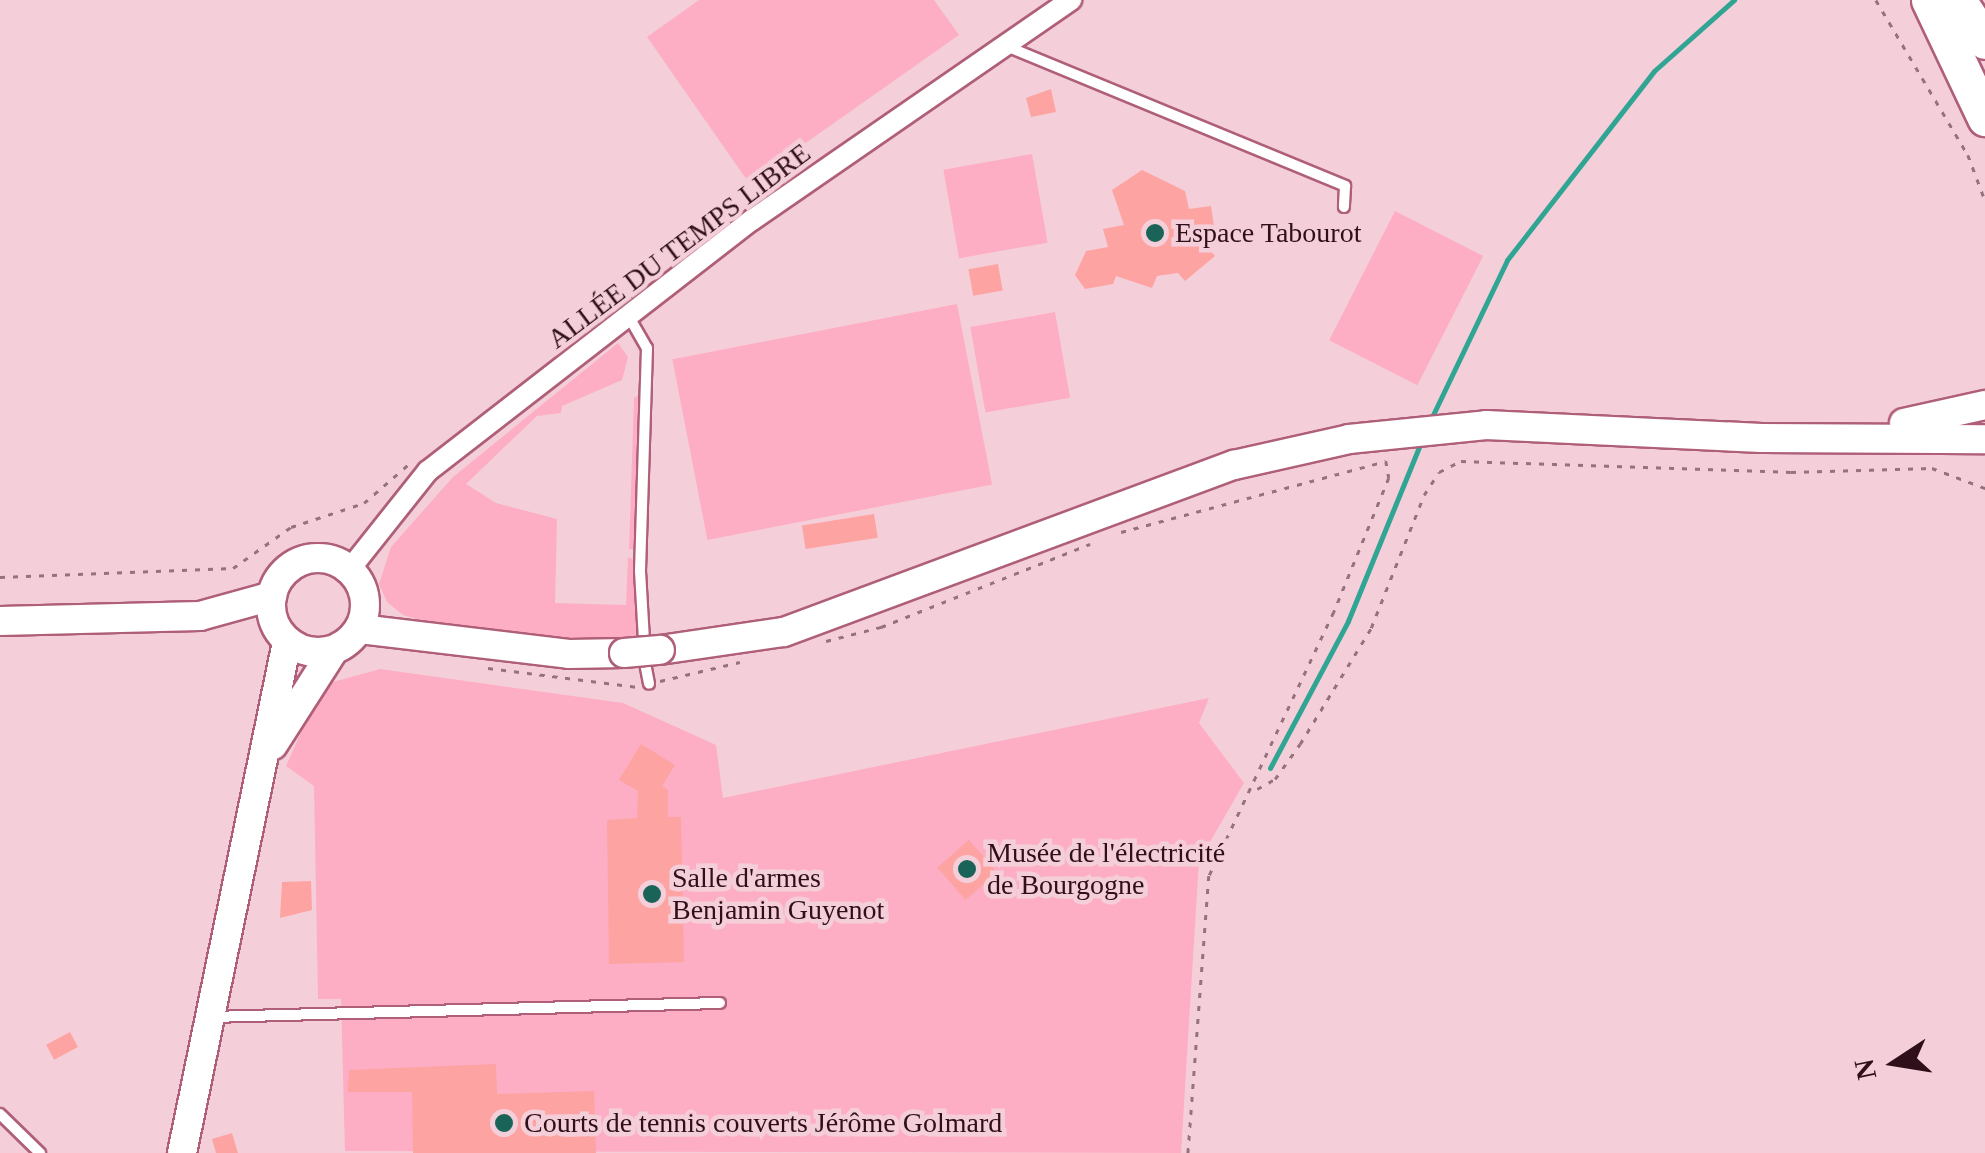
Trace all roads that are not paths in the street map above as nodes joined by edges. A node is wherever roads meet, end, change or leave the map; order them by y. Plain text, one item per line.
1 (1071, 0) edge
2 (1928, 0) edge
3 (1958, 0) edge
4 (1985, 41) edge
5 (1006, 46) junction
6 (1985, 118) edge
7 (1344, 206) dead end
8 (629, 317) junction
9 (1985, 406) edge
10 (1823, 437) junction
11 (1985, 439) edge
12 (350, 569) junction
13 (272, 596) junction
14 (0, 620) edge
15 (360, 629) junction
16 (288, 642) junction
17 (333, 651) junction
18 (643, 652) junction
19 (649, 684) dead end
20 (262, 764) junction
21 (720, 1003) dead end
22 (210, 1016) junction
23 (0, 1114) edge
24 (40, 1153) edge
25 (182, 1153) edge

1 - 5 street, ALLÉE DU TEMPS LIBRE
2 - 6 highway
3 - 4 highway
5 - 7 lane
5 - 8 street, ALLÉE DU TEMPS LIBRE
8 - 12 street, ALLÉE DU TEMPS LIBRE
8 - 18 lane
9 - 10 street
10 - 11 street
10 - 18 street
12 - 13 street
12 - 15 street
13 - 14 street
13 - 16 street
15 - 17 street
15 - 18 street
16 - 17 street
16 - 20 street
17 - 20 street
18 - 19 lane
20 - 22 street
21 - 22 lane
22 - 25 street
23 - 24 lane

